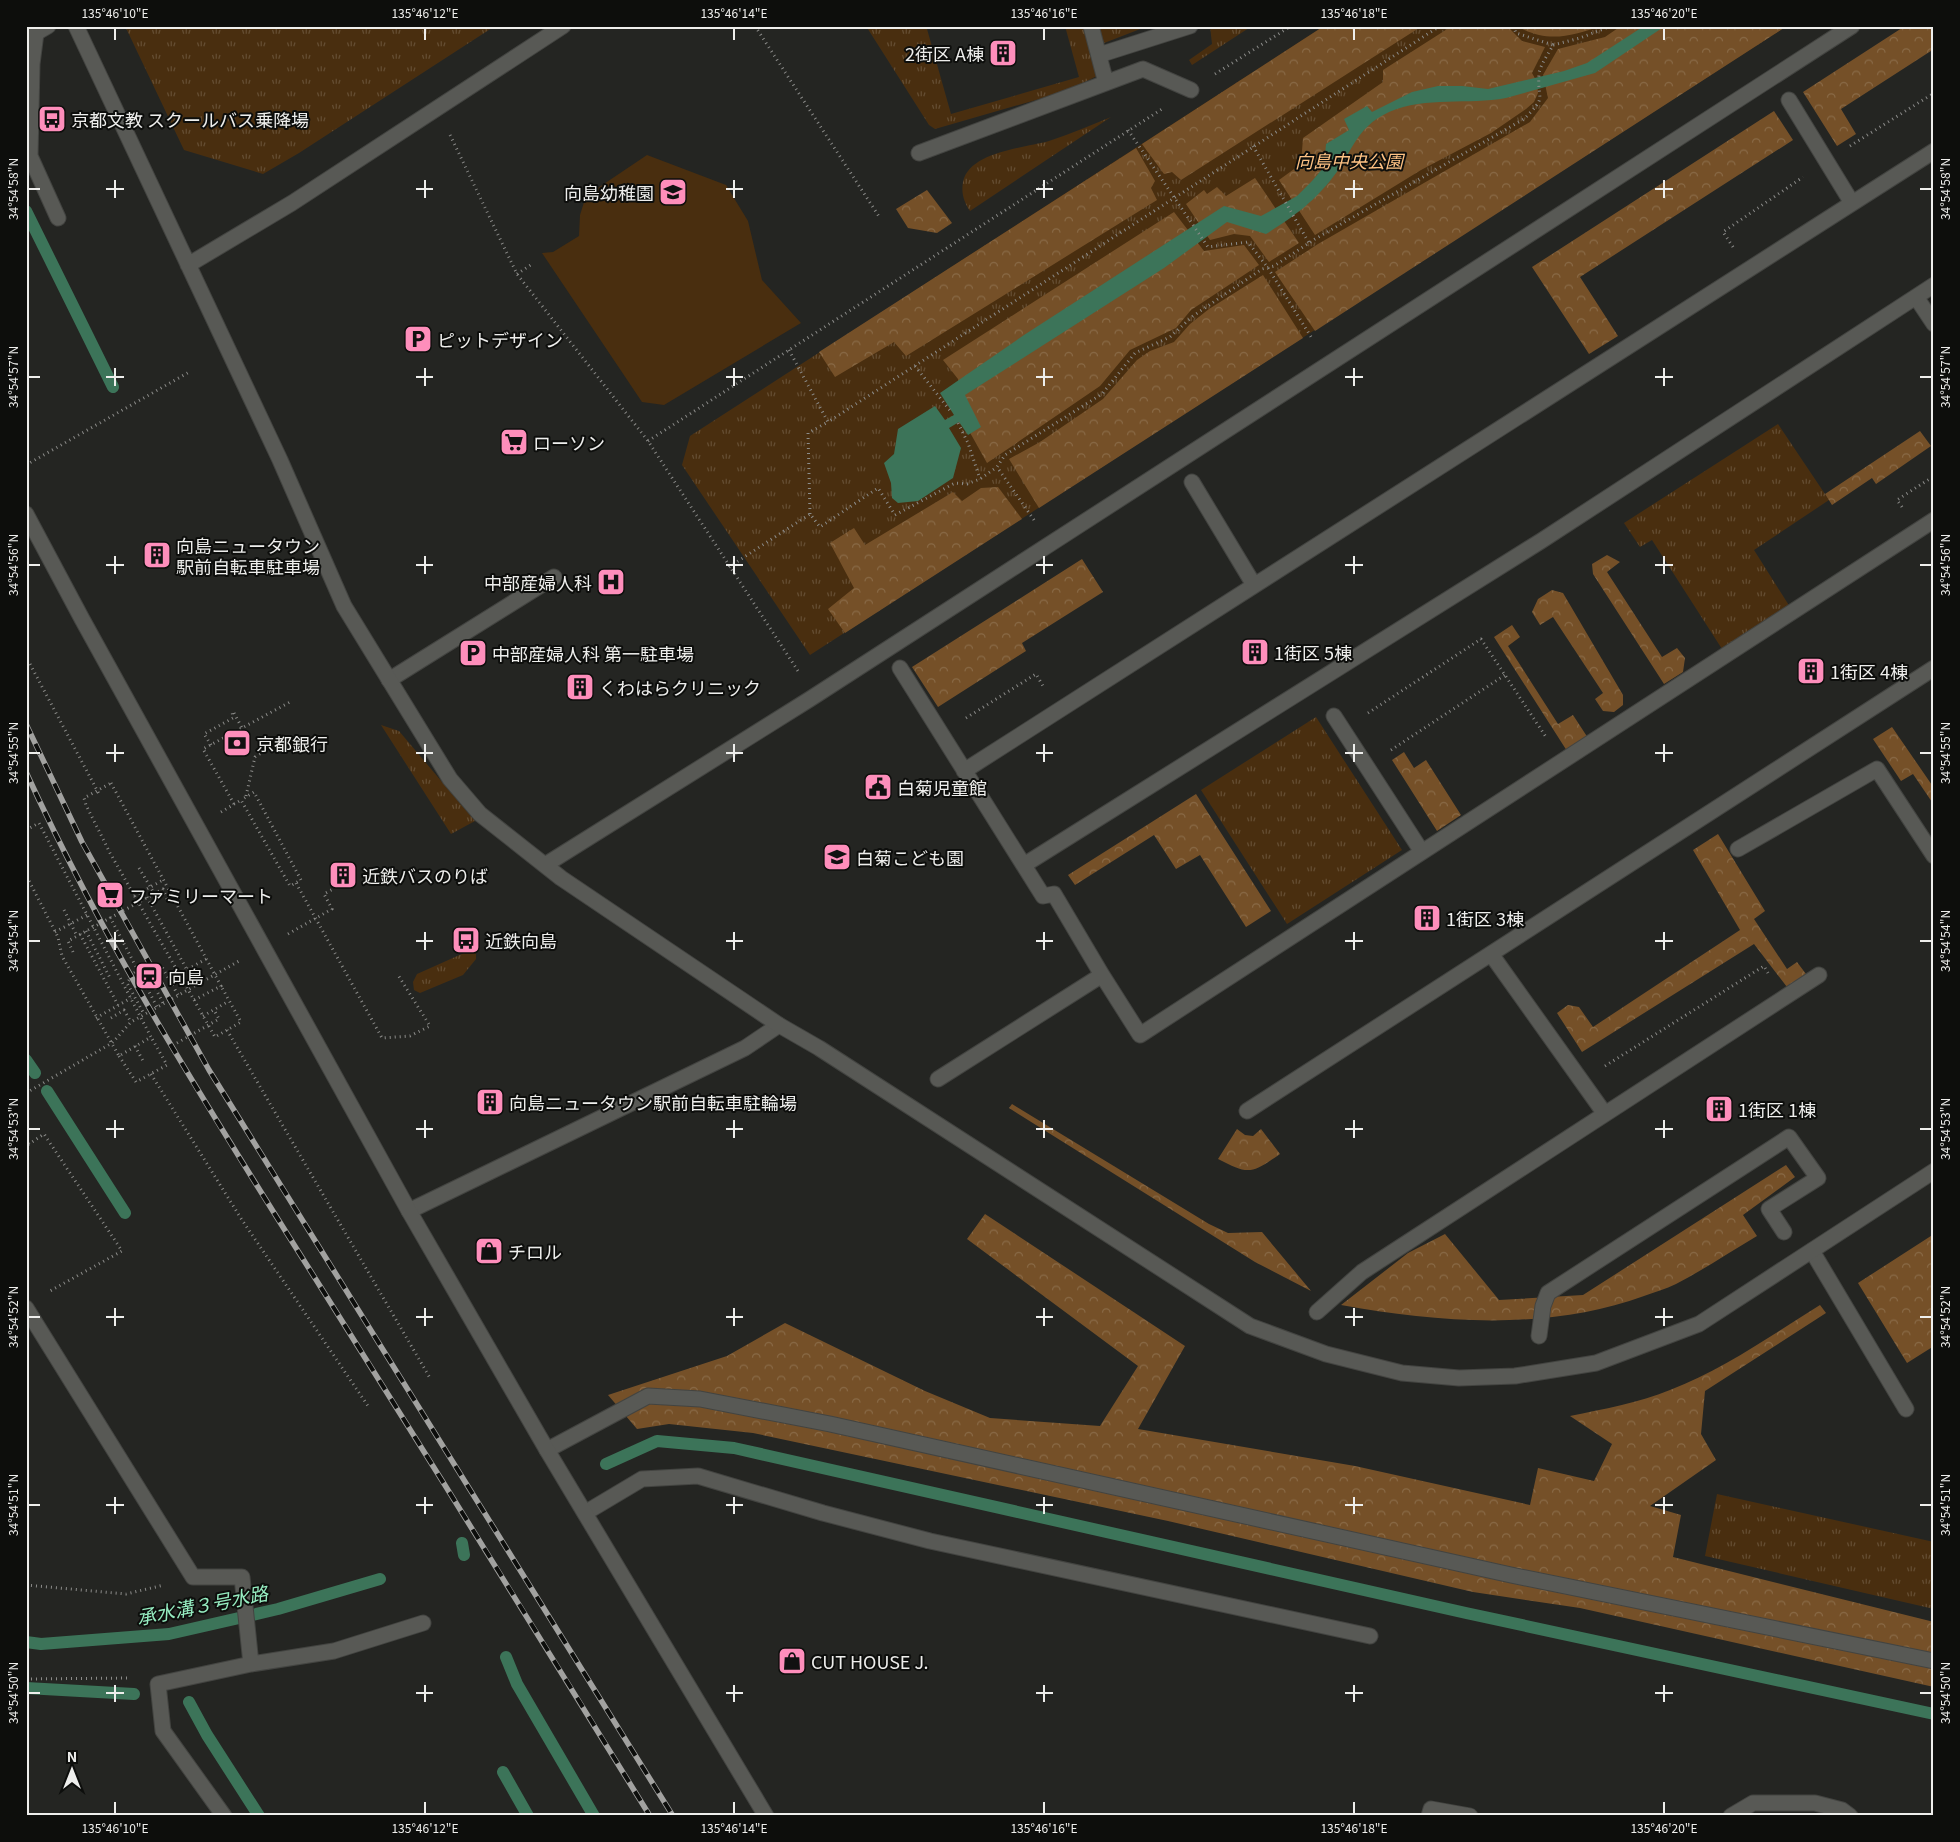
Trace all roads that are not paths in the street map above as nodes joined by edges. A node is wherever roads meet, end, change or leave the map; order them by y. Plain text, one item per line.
1 (48, 26) edge
2 (76, 26) edge
3 (563, 26) edge
4 (1091, 26) edge
5 (1190, 26) edge
6 (1852, 26) edge
7 (1099, 55) junction
8 (1106, 83) junction
9 (1191, 90) road end
10 (1789, 100) dead end
11 (1934, 151) edge
12 (919, 153) dead end
13 (1852, 203) junction
14 (58, 218) dead end
15 (188, 265) junction
16 (1934, 285) edge
17 (1916, 297) junction
18 (1934, 324) edge
19 (1192, 482) dead end
20 (26, 514) edge
21 (1934, 520) edge
22 (554, 577) dead end
23 (1254, 585) junction
24 (900, 668) dead end
25 (1934, 668) edge
26 (389, 680) junction
27 (1334, 716) dead end
28 (964, 771) junction
29 (1738, 849) dead end
30 (1422, 852) junction
31 (1934, 856) edge
32 (545, 865) junction
33 (1024, 865) junction
34 (1491, 954) junction
35 (1102, 975) junction
36 (1819, 975) dead end
37 (779, 1025) junction
38 (938, 1079) dead end
39 (1247, 1111) dead end
40 (1605, 1114) junction
41 (1934, 1171) edge
42 (409, 1211) junction
43 (1784, 1232) dead end
44 (1812, 1250) junction
45 (26, 1308) edge
46 (1317, 1312) dead end
47 (1539, 1336) dead end
48 (1906, 1409) dead end
49 (547, 1450) junction
50 (582, 1508) junction
51 (423, 1623) dead end
52 (1370, 1636) dead end
53 (250, 1659) junction
54 (1934, 1661) edge
55 (224, 1816) edge
56 (766, 1816) edge
57 (1429, 1816) edge
58 (1470, 1816) edge
59 (1732, 1816) edge
60 (1850, 1816) edge

1 - 14 street
2 - 15 street
3 - 15 street
4 - 7 street
5 - 7 street
6 - 32 street
7 - 8 street
8 - 9 street
8 - 12 street
10 - 13 street
11 - 13 street
13 - 23 street
15 - 26 street
16 - 17 street
17 - 18 street
17 - 33 street
19 - 23 street
20 - 42 street
21 - 30 street
22 - 26 street
23 - 28 street
24 - 28 street
25 - 34 street
26 - 32 street
27 - 30 street
28 - 33 street
29 - 31 street
30 - 35 street
32 - 37 street
33 - 35 street
34 - 39 street
34 - 40 street
35 - 38 street
36 - 40 street
37 - 42 street
37 - 44 street
40 - 46 street
41 - 44 street
42 - 49 street
43 - 47 street
44 - 48 street
45 - 53 street
49 - 50 street
49 - 54 street
50 - 52 street
50 - 56 street
51 - 53 street
53 - 55 street
57 - 58 street
59 - 60 street

